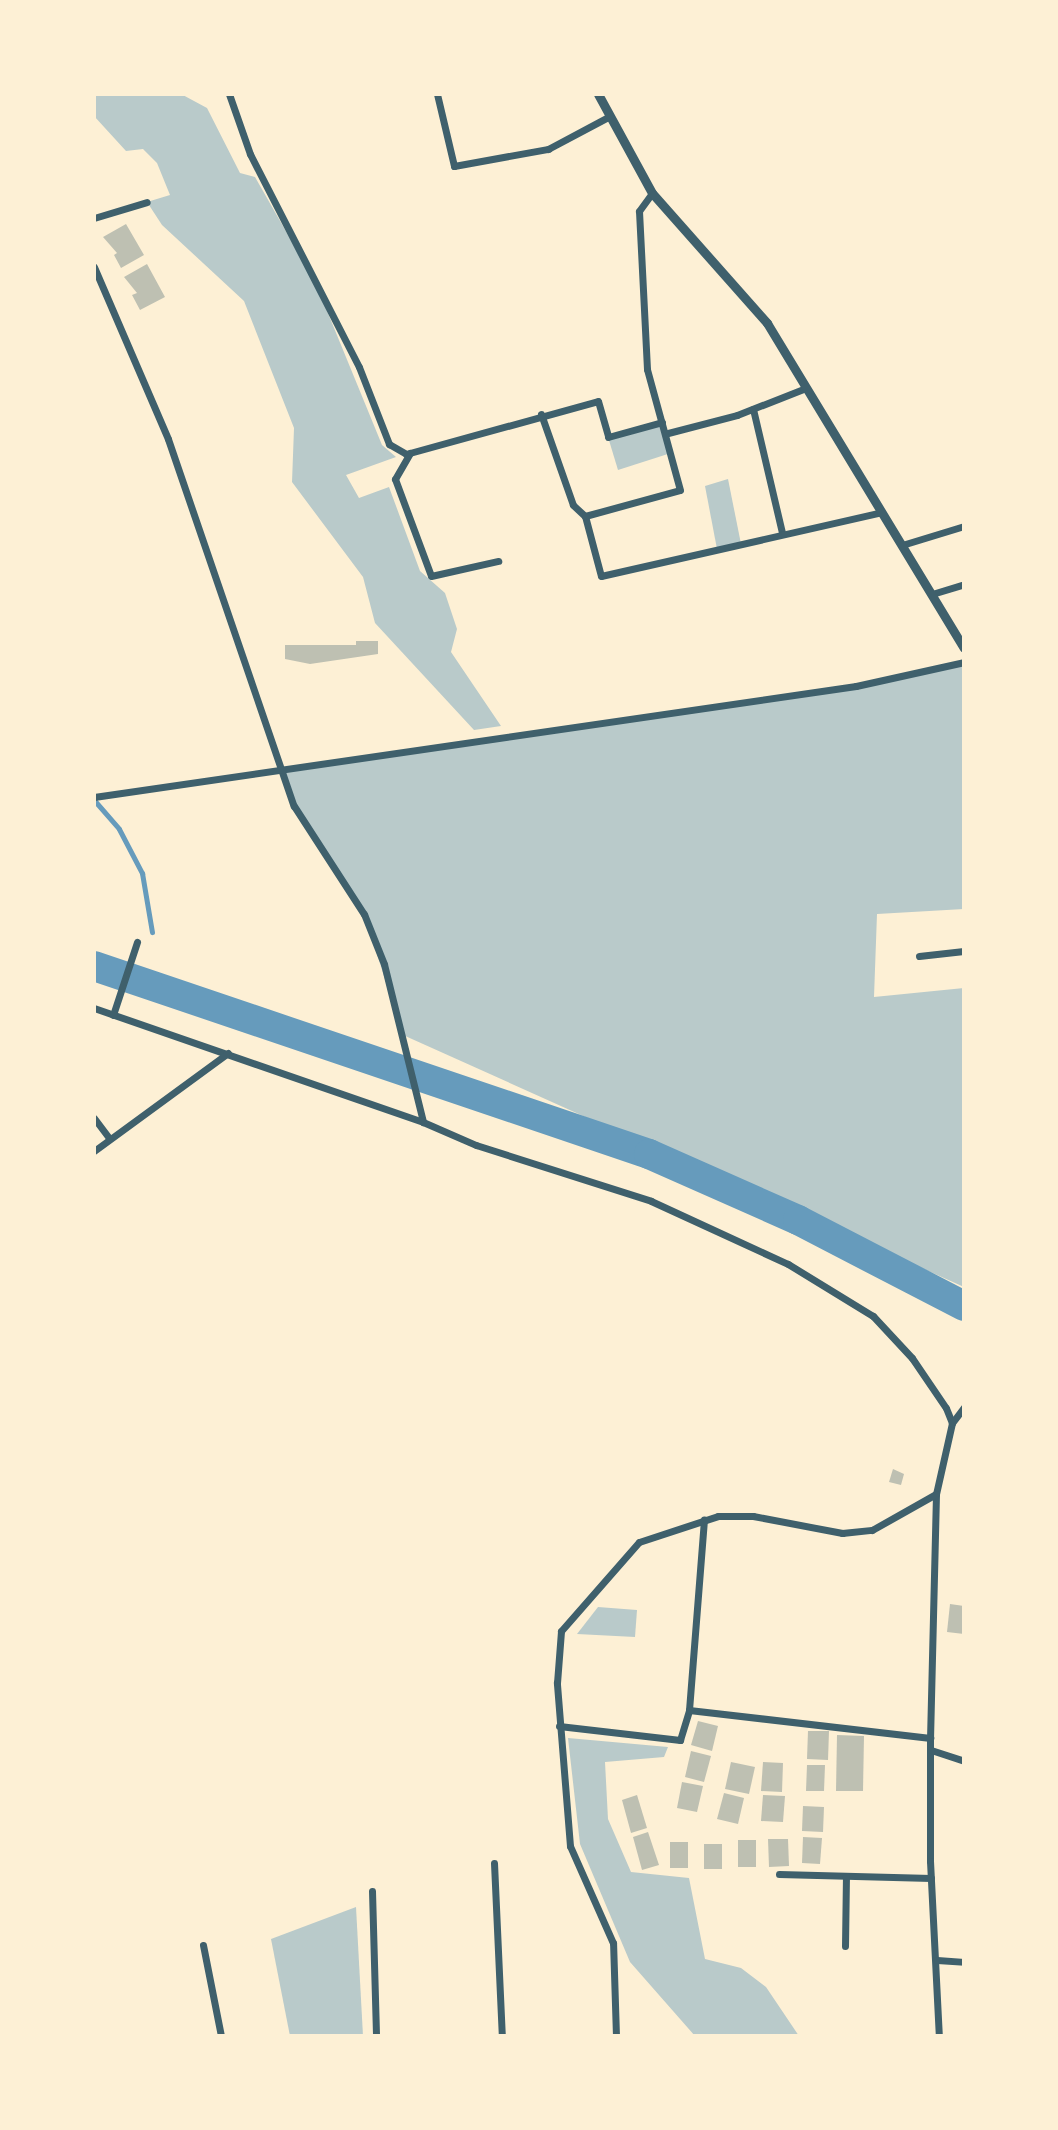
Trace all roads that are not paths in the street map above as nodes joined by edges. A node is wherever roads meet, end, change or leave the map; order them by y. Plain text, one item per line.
1 (229, 94) edge
2 (437, 94) edge
3 (598, 94) edge
4 (610, 116) junction
5 (652, 193) junction
6 (147, 202) dead end
7 (94, 218) edge
8 (94, 267) edge
9 (806, 388) junction
10 (753, 409) junction
11 (541, 414) junction
12 (662, 422) junction
13 (668, 433) junction
14 (410, 453) junction
15 (882, 512) junction
16 (585, 516) junction
17 (964, 526) edge
18 (782, 533) junction
19 (902, 545) junction
20 (498, 561) dead end
21 (964, 584) edge
22 (932, 594) junction
23 (964, 648) edge
24 (964, 662) edge
25 (281, 768) junction
26 (97, 796) edge
27 (137, 942) dead end
28 (964, 951) edge
29 (919, 956) dead end
30 (94, 1008) edge
31 (114, 1013) junction
32 (228, 1053) junction
33 (94, 1118) edge
34 (423, 1122) junction
35 (110, 1139) junction
36 (94, 1151) edge
37 (964, 1407) edge
38 (952, 1423) junction
39 (936, 1494) junction
40 (704, 1520) junction
41 (689, 1710) junction
42 (559, 1726) junction
43 (930, 1738) junction
44 (931, 1750) junction
45 (964, 1761) edge
46 (494, 1863) dead end
47 (779, 1874) dead end
48 (846, 1876) junction
49 (931, 1878) junction
50 (372, 1891) dead end
51 (203, 1945) dead end
52 (845, 1946) dead end
53 (937, 1960) junction
54 (964, 1962) edge
55 (221, 2036) edge
56 (376, 2036) edge
57 (502, 2036) edge
58 (616, 2036) edge
59 (939, 2036) edge

1 - 14 street
2 - 4 street
3 - 4 street
4 - 5 street
5 - 9 street
5 - 12 street
6 - 7 street
8 - 25 street
9 - 10 street
9 - 15 street
10 - 13 street
10 - 18 street
11 - 12 street
11 - 14 street
11 - 16 street
12 - 13 street
13 - 16 street
14 - 20 street
15 - 18 street
15 - 19 street
16 - 18 street
17 - 19 street
19 - 22 street
21 - 22 street
22 - 23 street
24 - 25 street
25 - 26 street
25 - 34 street
27 - 31 street
28 - 29 street
30 - 31 street
31 - 32 street
32 - 34 street
32 - 35 street
33 - 35 street
34 - 38 street
35 - 36 street
37 - 38 street
38 - 39 street
39 - 40 street
39 - 43 street
40 - 41 street
40 - 42 street
41 - 42 street
41 - 43 street
42 - 58 street
43 - 44 street
44 - 45 street
44 - 49 street
46 - 57 street
47 - 48 street
48 - 49 street
48 - 52 street
49 - 53 street
50 - 56 street
51 - 55 street
53 - 54 street
53 - 59 street

